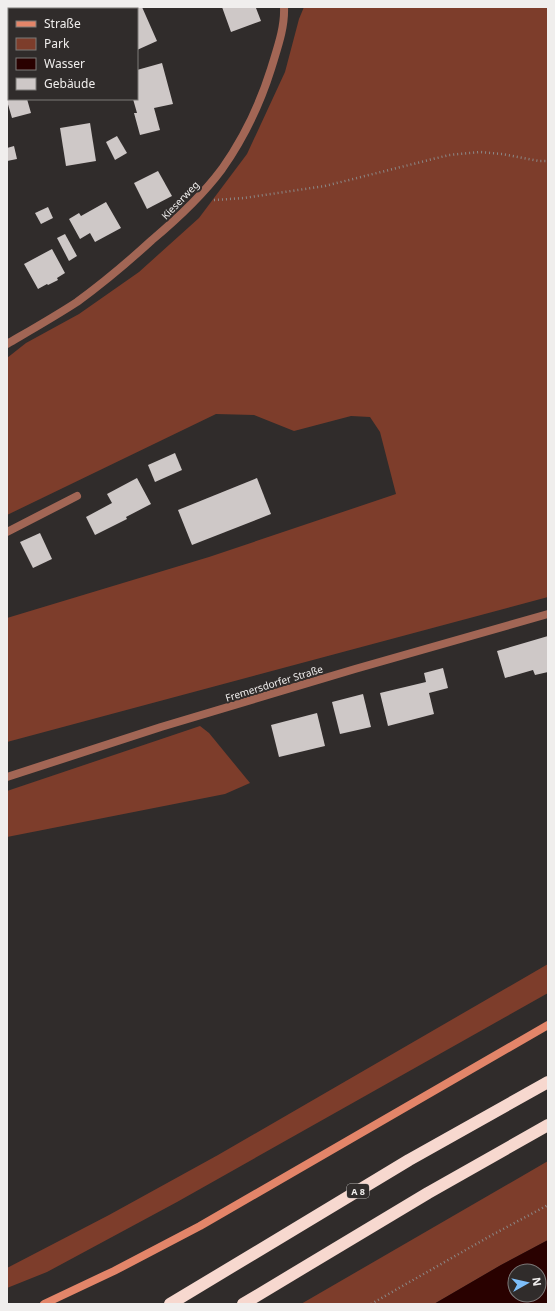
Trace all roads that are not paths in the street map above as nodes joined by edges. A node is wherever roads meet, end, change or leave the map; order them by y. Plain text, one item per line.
1 (284, 7) edge
2 (7, 344) edge
3 (78, 496) dead end
4 (7, 532) edge
5 (548, 614) edge
6 (7, 777) edge
7 (548, 1025) edge
8 (548, 1082) edge
9 (548, 1125) edge
10 (44, 1304) edge
11 (170, 1304) edge
12 (243, 1304) edge

1 - 2 street, Kieserweg
3 - 4 street
5 - 6 street, Fremersdorfer Straße
7 - 10 main road
8 - 11 highway, A 8
9 - 12 highway

